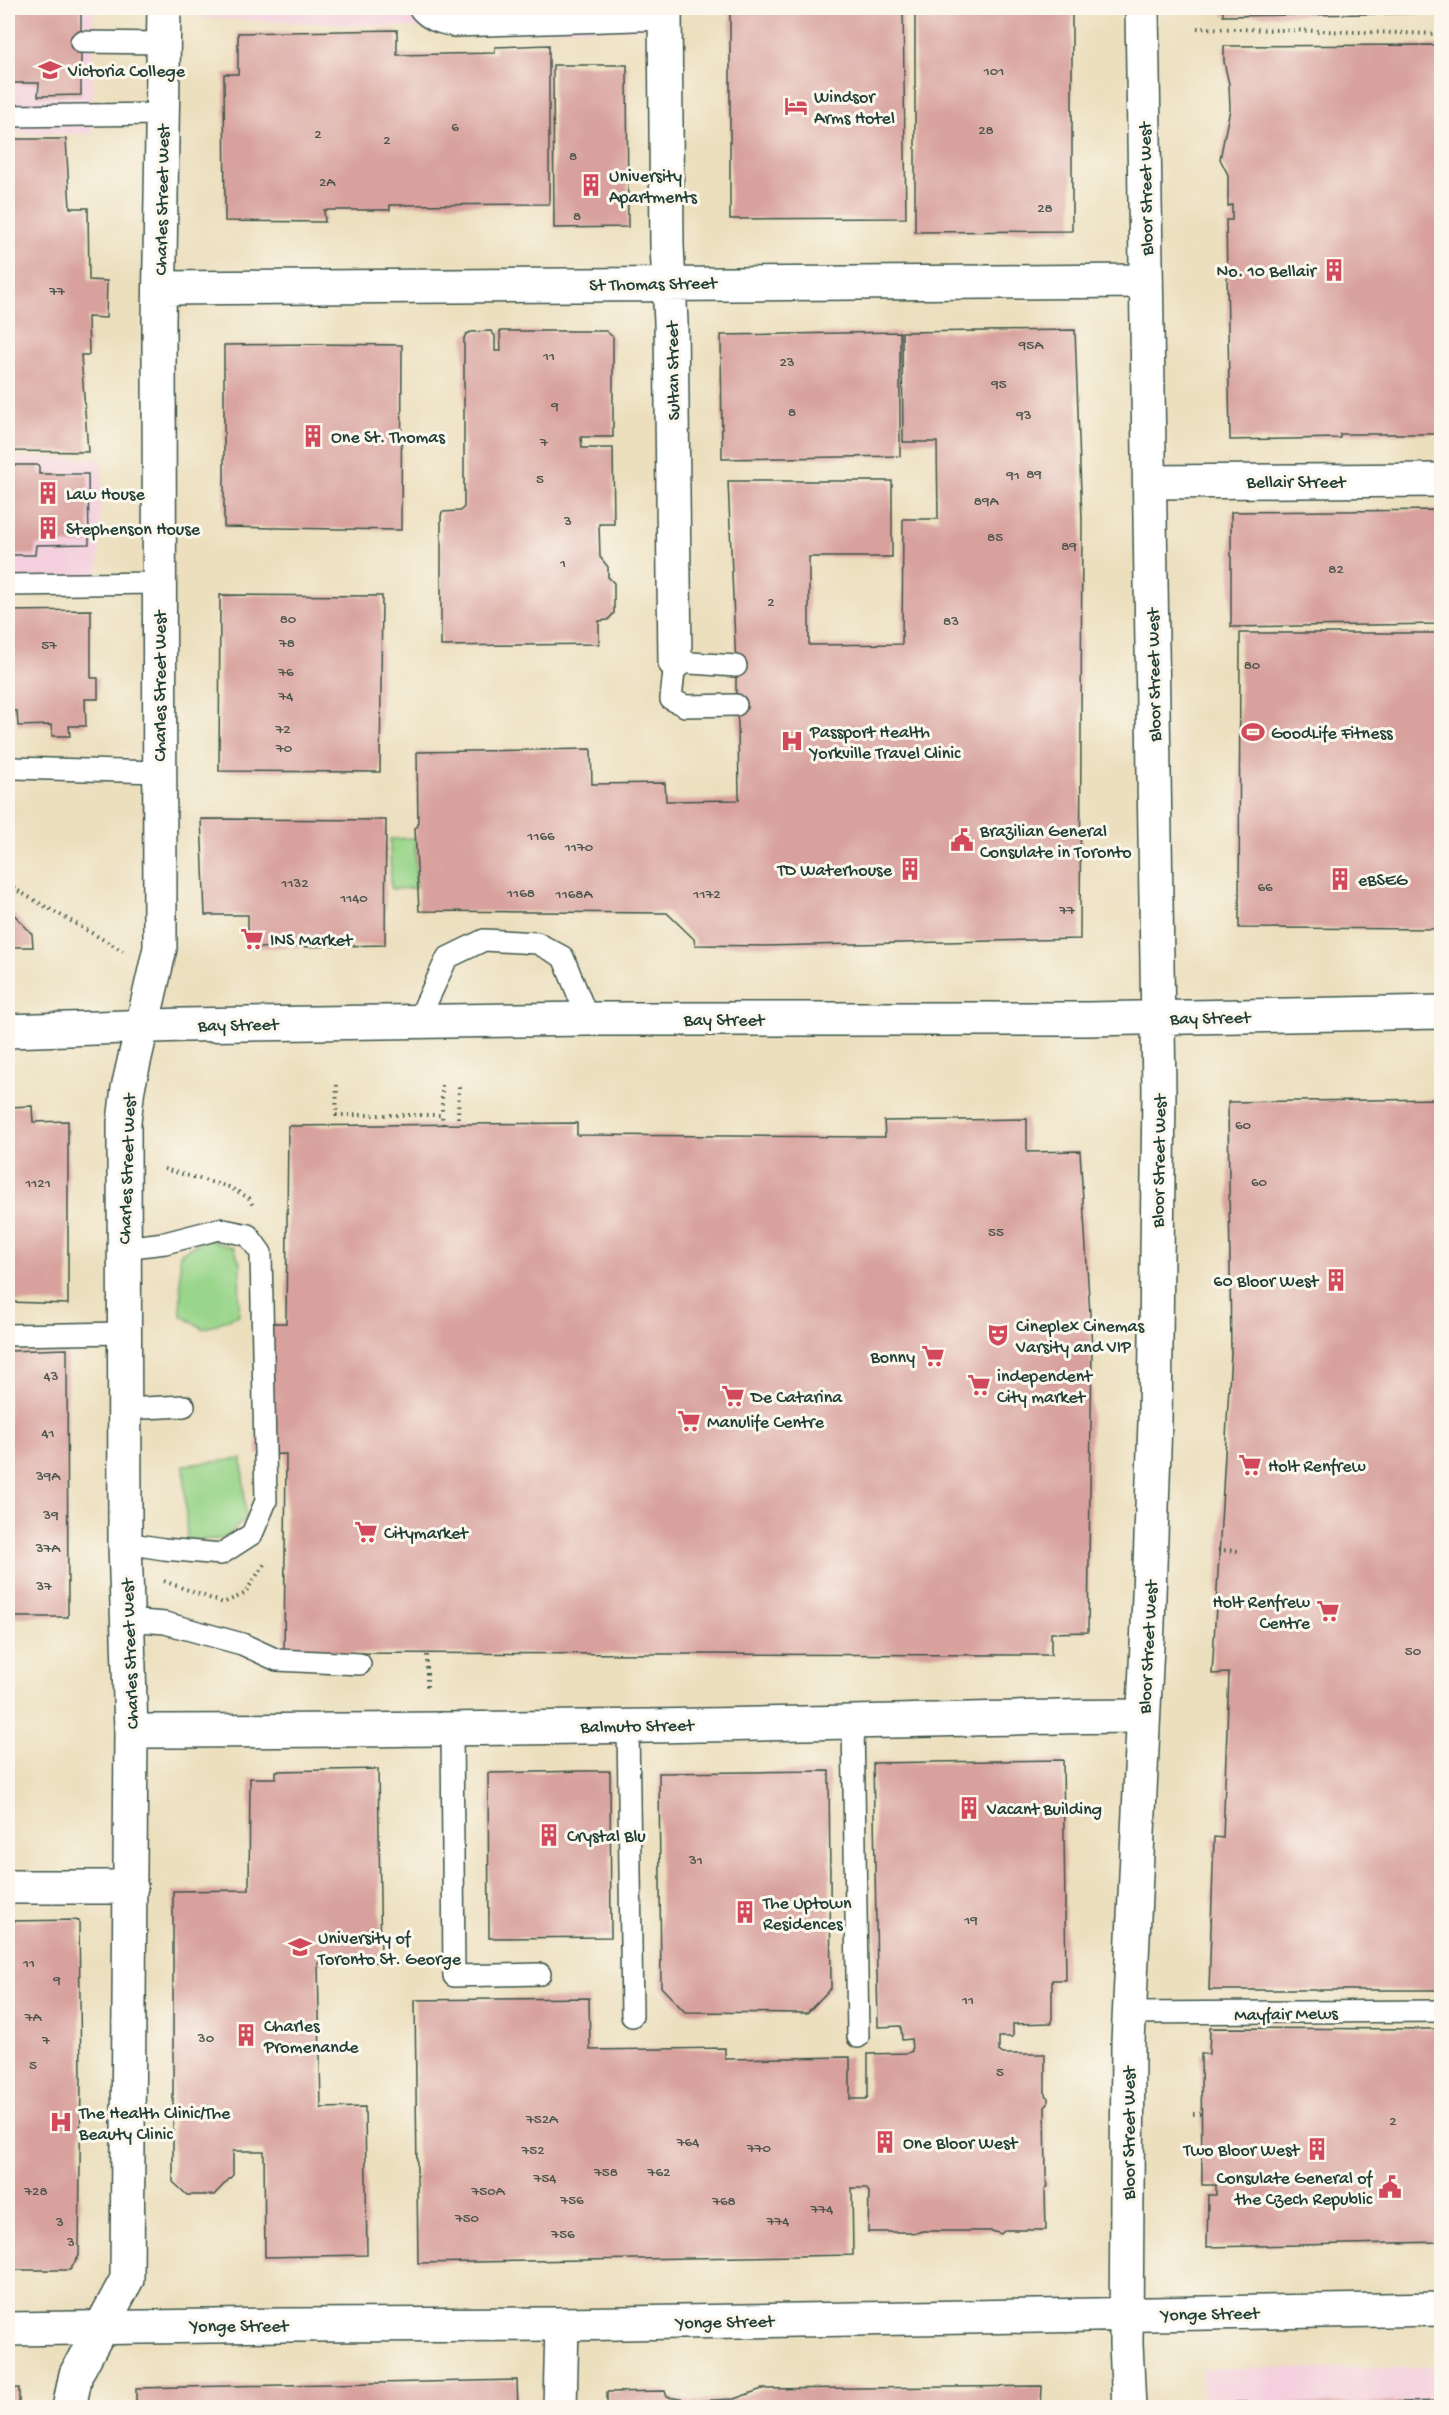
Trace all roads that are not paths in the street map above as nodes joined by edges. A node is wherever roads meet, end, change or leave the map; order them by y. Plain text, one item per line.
1 (164, 8) edge
2 (419, 8) edge
3 (1142, 8) edge
4 (665, 13) edge
5 (81, 42) dead end
6 (164, 43) junction
7 (163, 114) junction
8 (8, 116) edge
9 (1146, 281) junction
10 (669, 283) junction
11 (160, 288) junction
12 (1442, 480) edge
13 (1150, 482) junction
14 (159, 583) junction
15 (8, 585) edge
16 (675, 662) junction
17 (736, 666) dead end
18 (736, 705) dead end
19 (14, 768) dead end
20 (159, 772) junction
21 (1442, 1012) edge
22 (1159, 1018) junction
23 (588, 1019) junction
24 (417, 1023) junction
25 (144, 1026) junction
26 (8, 1031) edge
27 (123, 1248) junction
28 (123, 1333) junction
29 (8, 1335) edge
30 (184, 1406) dead end
31 (124, 1409) junction
32 (126, 1543) junction
33 (126, 1620) junction
34 (360, 1664) dead end
35 (1143, 1716) junction
36 (853, 1722) junction
37 (628, 1725) junction
38 (452, 1728) junction
39 (131, 1731) junction
40 (8, 1887) edge
41 (130, 1887) junction
42 (540, 1974) dead end
43 (1442, 2011) edge
44 (1130, 2013) junction
45 (632, 2016) dead end
46 (858, 2037) dead end
47 (1442, 2309) edge
48 (1126, 2314) junction
49 (562, 2324) junction
50 (101, 2327) junction
51 (8, 2329) edge
52 (69, 2408) edge
53 (560, 2408) edge
54 (1129, 2408) edge

1 - 6 street, Charles Street West
2 - 4 lane
3 - 9 street, Bloor Street West
4 - 10 street, Sultan Street
5 - 6 lane
6 - 7 street, Charles Street West
7 - 8 lane
7 - 11 street, Charles Street West
9 - 10 street, St Thomas Street
9 - 13 street, Bloor Street West
10 - 11 street, St Thomas Street
10 - 16 street, Sultan Street
11 - 14 street, Charles Street West
12 - 13 street, Bellair Street
13 - 22 street, Bloor Street West
14 - 15 lane
14 - 20 street, Charles Street West
16 - 17 lane
16 - 18 lane
19 - 20 lane
20 - 25 street, Charles Street West
21 - 22 street, Bay Street
22 - 23 street, Bay Street
22 - 35 street, Bloor Street West
23 - 24 street, Bay Street
23 - 24 lane
24 - 25 street, Bay Street
25 - 26 street, Bay Street
25 - 27 street, Charles Street West
27 - 28 street, Charles Street West
27 - 32 lane
28 - 29 lane
28 - 31 street, Charles Street West
30 - 31 lane
31 - 32 street, Charles Street West
32 - 33 street, Charles Street West
33 - 34 lane
33 - 39 street, Charles Street West
35 - 36 street, Balmuto Street
35 - 44 street, Bloor Street West
36 - 37 street, Balmuto Street
36 - 46 lane
37 - 38 street, Balmuto Street
37 - 45 lane
38 - 39 street, Balmuto Street
38 - 42 lane
39 - 41 street, Charles Street West
40 - 41 street
41 - 50 street, Charles Street West
43 - 44 lane, Mayfair Mews
44 - 48 street, Bloor Street West
47 - 48 street, Yonge Street
48 - 49 street, Yonge Street
48 - 54 street, Bloor Street West
49 - 50 street, Yonge Street
49 - 53 street
50 - 51 street, Yonge Street
50 - 52 street, Charles Street West

